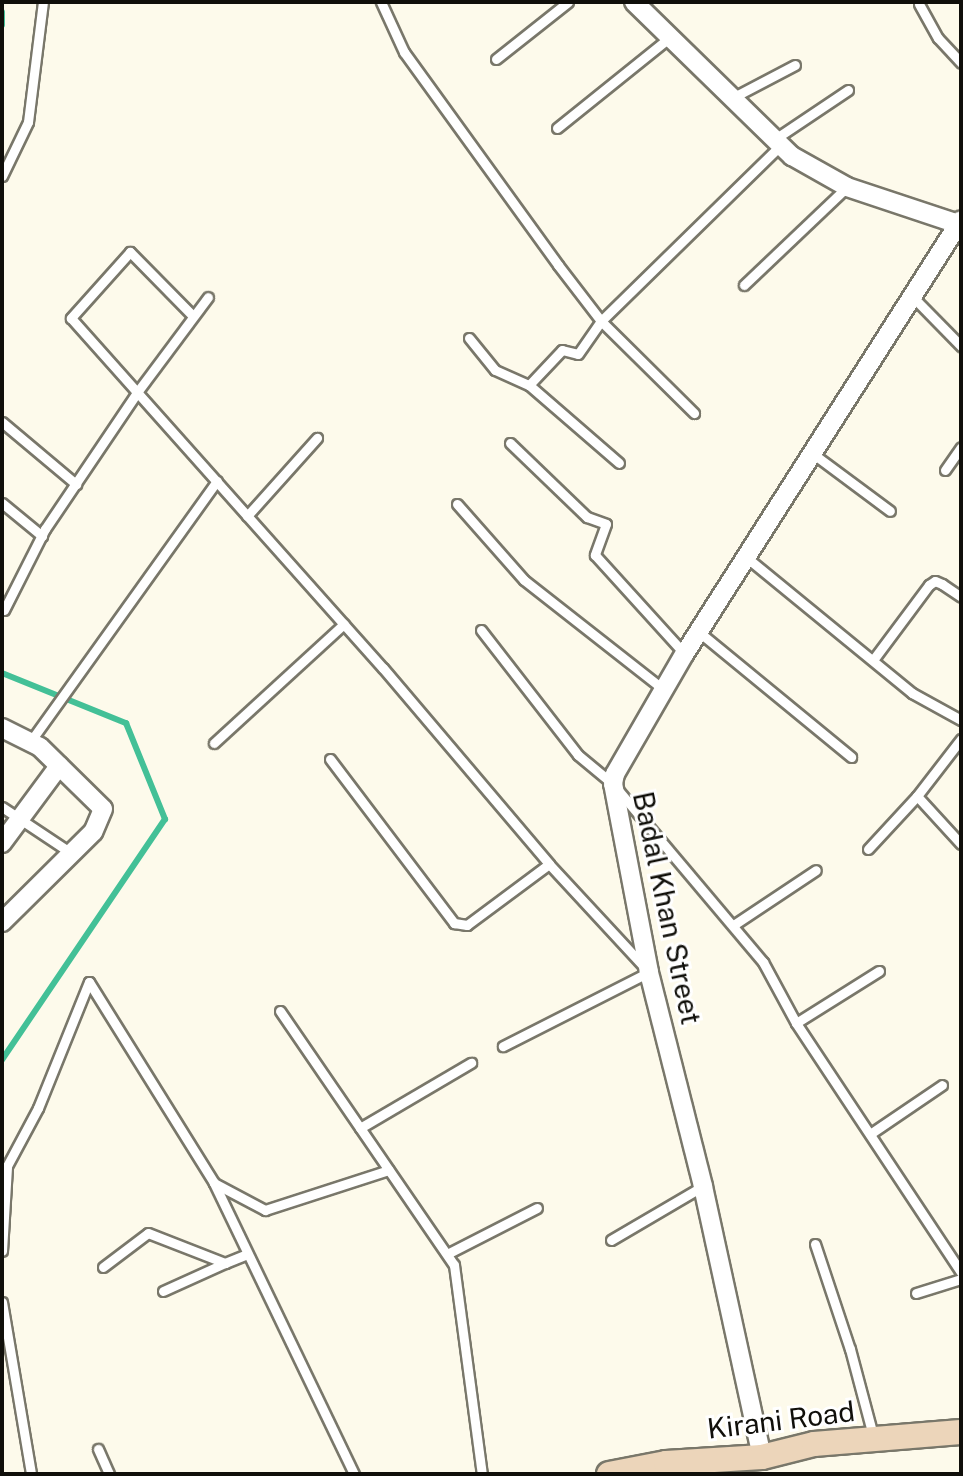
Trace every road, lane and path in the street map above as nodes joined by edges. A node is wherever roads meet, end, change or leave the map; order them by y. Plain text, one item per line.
1 (43, 2) edge
2 (381, 2) edge
3 (568, 2) edge
4 (634, 2) edge
5 (919, 4) dead end
6 (669, 38) junction
7 (496, 59) dead end
8 (961, 63) edge
9 (795, 65) dead end
10 (848, 90) dead end
11 (732, 98) junction
12 (557, 128) dead end
13 (778, 142) junction
14 (2, 176) edge
15 (847, 187) junction
16 (960, 223) edge
17 (744, 285) dead end
18 (208, 297) dead end
19 (913, 297) junction
20 (193, 316) junction
21 (601, 321) junction
22 (469, 338) dead end
23 (961, 346) edge
24 (529, 385) junction
25 (138, 391) junction
26 (694, 413) dead end
27 (2, 422) edge
28 (317, 438) dead end
29 (510, 443) dead end
30 (961, 447) edge
31 (812, 453) junction
32 (619, 463) dead end
33 (945, 470) dead end
34 (217, 481) junction
35 (76, 484) junction
36 (2, 503) edge
37 (457, 504) dead end
38 (890, 511) dead end
39 (247, 516) junction
40 (42, 536) junction
41 (746, 557) junction
42 (961, 597) edge
43 (4, 610) edge
44 (344, 624) junction
45 (481, 630) dead end
46 (699, 632) junction
47 (685, 653) junction
48 (873, 660) junction
49 (663, 689) junction
50 (961, 720) edge
51 (2, 728) edge
52 (35, 734) junction
53 (961, 739) edge
54 (214, 743) dead end
55 (851, 757) dead end
56 (330, 759) dead end
57 (59, 766) junction
58 (613, 784) junction
59 (917, 796) junction
60 (2, 807) edge
61 (20, 818) junction
62 (2, 843) edge
63 (961, 844) edge
64 (868, 849) dead end
65 (71, 853) junction
66 (549, 864) junction
67 (816, 870) dead end
68 (2, 922) edge
69 (735, 924) junction
70 (879, 971) dead end
71 (649, 972) junction
72 (280, 1011) dead end
73 (796, 1023) junction
74 (503, 1046) dead end
75 (471, 1063) dead end
76 (942, 1085) dead end
77 (360, 1128) junction
78 (870, 1134) junction
79 (389, 1170) junction
80 (214, 1183) junction
81 (703, 1186) junction
82 (537, 1208) dead end
83 (611, 1240) dead end
84 (815, 1244) dead end
85 (2, 1251) edge
86 (247, 1254) junction
87 (447, 1254) junction
88 (225, 1263) junction
89 (103, 1267) dead end
90 (961, 1272) edge
91 (961, 1279) edge
92 (163, 1291) dead end
93 (916, 1293) dead end
94 (2, 1302) edge
95 (961, 1432) edge
96 (874, 1439) junction
97 (98, 1449) dead end
98 (762, 1457) junction
99 (31, 1474) edge
100 (109, 1474) edge
101 (354, 1474) edge
102 (482, 1474) edge
103 (609, 1474) edge

1 - 14 lane
2 - 21 lane
3 - 7 lane
4 - 6 street
5 - 8 lane
6 - 11 street
6 - 12 lane
9 - 11 lane
10 - 13 lane
11 - 13 street
13 - 15 street
13 - 21 lane
15 - 16 street
15 - 17 lane
16 - 19 street, Badal Khan Street
18 - 20 lane
19 - 23 lane
19 - 31 street, Badal Khan Street
20 - 25 lane
20 - 25 lane
21 - 24 lane
21 - 26 lane
22 - 24 lane
24 - 32 lane
25 - 34 lane
25 - 35 lane
27 - 35 lane
28 - 39 lane
29 - 47 lane
30 - 33 lane
31 - 38 lane
31 - 41 street, Badal Khan Street
34 - 39 lane
34 - 52 lane
35 - 40 lane
36 - 40 lane
37 - 49 lane
39 - 44 lane
40 - 43 lane
41 - 46 street, Badal Khan Street
41 - 48 lane
42 - 48 lane
44 - 54 lane
44 - 66 lane
45 - 58 lane
46 - 47 street, Badal Khan Street
46 - 55 lane
47 - 49 street, Badal Khan Street
48 - 50 lane
49 - 58 street, Badal Khan Street
51 - 52 street
52 - 57 street
53 - 59 lane
56 - 66 lane
57 - 61 street
57 - 65 street
58 - 69 lane
58 - 71 street, Badal Khan Street
59 - 63 lane
59 - 64 lane
60 - 61 lane
61 - 62 street
61 - 65 lane
65 - 68 street
66 - 71 lane
67 - 69 lane
69 - 73 lane
70 - 73 lane
71 - 74 lane
71 - 81 street, Badal Khan Street
72 - 77 lane
73 - 78 lane
75 - 77 lane
76 - 78 lane
77 - 79 lane
78 - 90 lane
79 - 80 lane
79 - 87 lane
80 - 85 lane
80 - 86 lane
81 - 83 lane
81 - 98 street, Badal Khan Street
82 - 87 lane
84 - 96 lane
86 - 88 lane
86 - 101 lane
87 - 102 lane
88 - 89 lane
88 - 92 lane
91 - 93 lane
94 - 99 lane
95 - 96 main road, Kirani Road
96 - 98 main road, Kirani Road
97 - 100 lane
98 - 103 main road, Kirani Road

